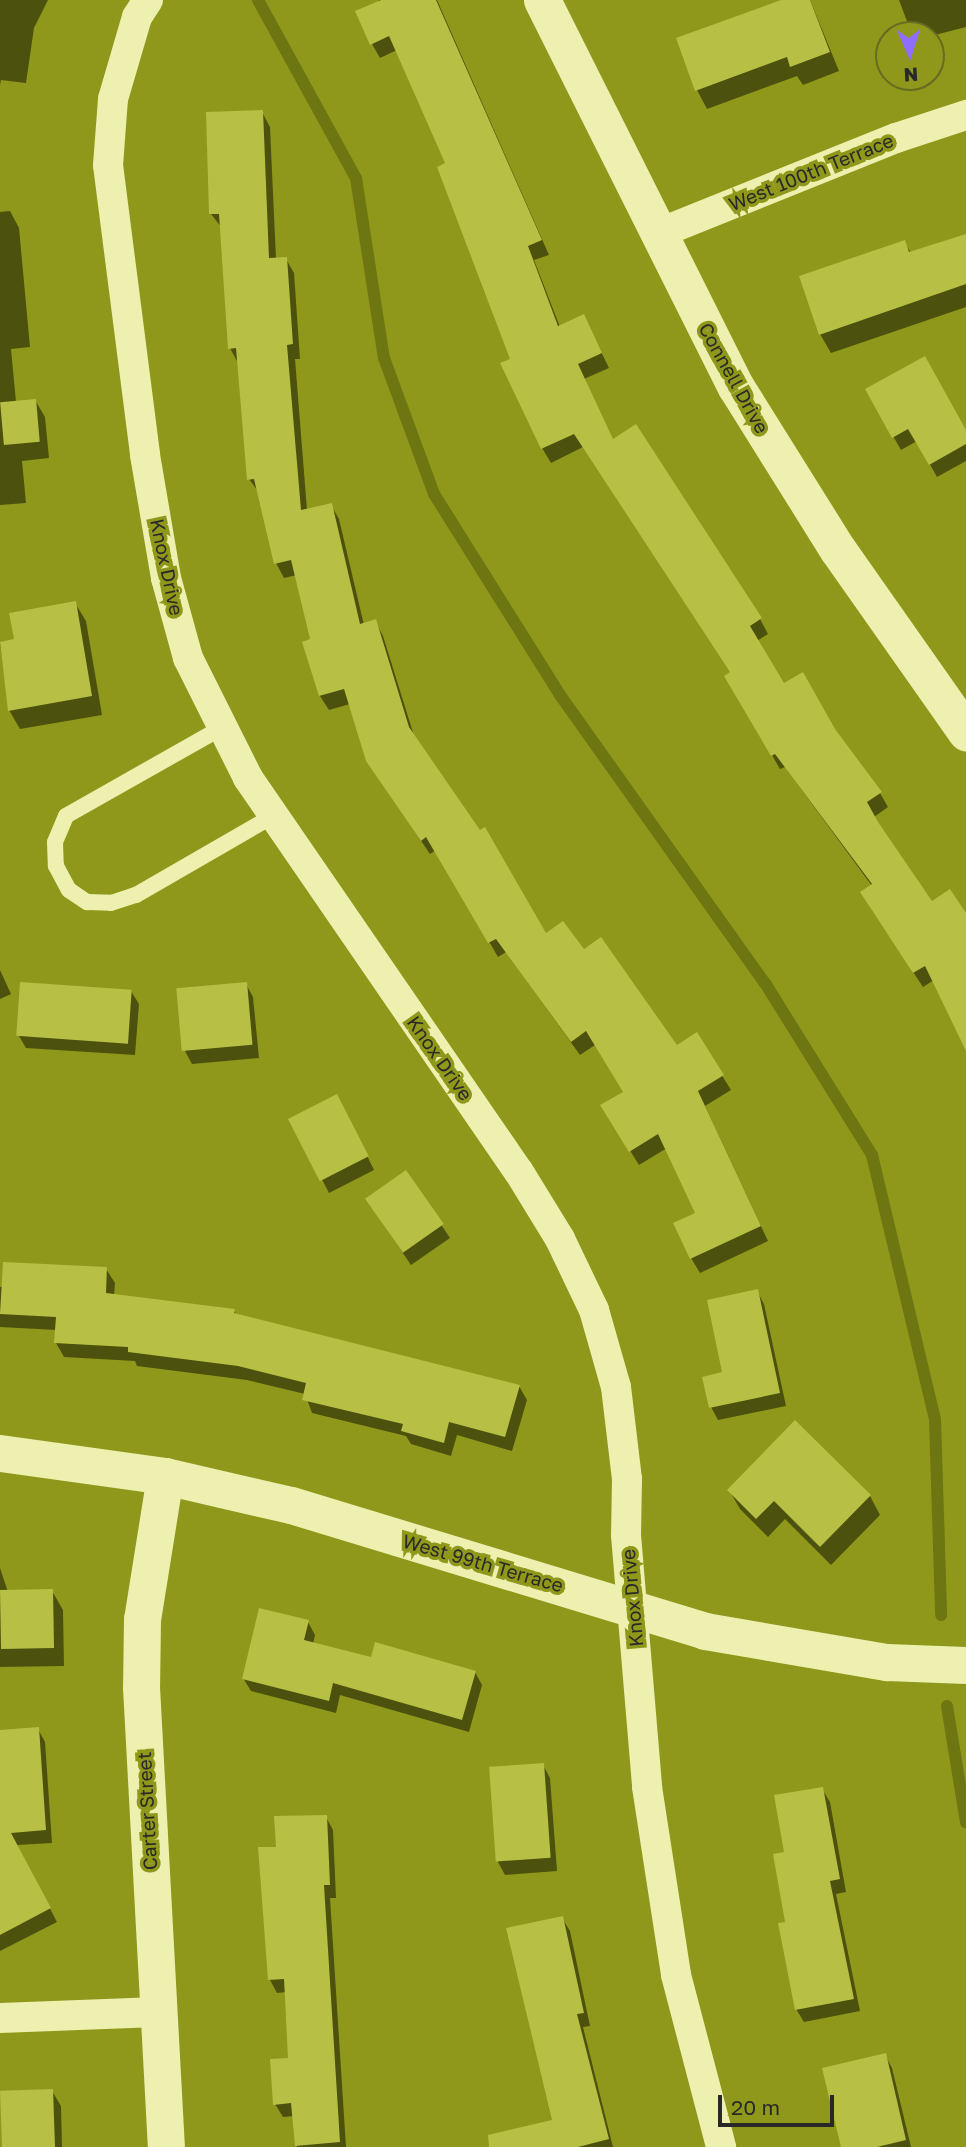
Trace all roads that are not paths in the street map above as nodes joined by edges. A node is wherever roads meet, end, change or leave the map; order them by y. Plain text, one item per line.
1 (148, 0) edge
2 (542, 0) edge
3 (966, 115) edge
4 (657, 234) junction
5 (959, 709) edge
6 (223, 727) junction
7 (274, 816) junction
8 (0, 1453) edge
9 (165, 1476) junction
10 (632, 1608) junction
11 (966, 1665) edge
12 (158, 2012) junction
13 (0, 2018) edge
14 (166, 2147) edge
15 (721, 2147) edge

1 - 6 street, Knox Drive
2 - 4 street, Connell Drive
3 - 4 street, West 100th Terrace
4 - 5 street, Connell Drive
6 - 7 street, Knox Drive
6 - 7 lane
7 - 10 street, Knox Drive
8 - 9 street, West 99th Terrace
9 - 10 street, West 99th Terrace
9 - 12 street, Carter Street
10 - 11 street, West 99th Terrace
10 - 15 street, Knox Drive
12 - 13 street
12 - 14 street, Carter Street

